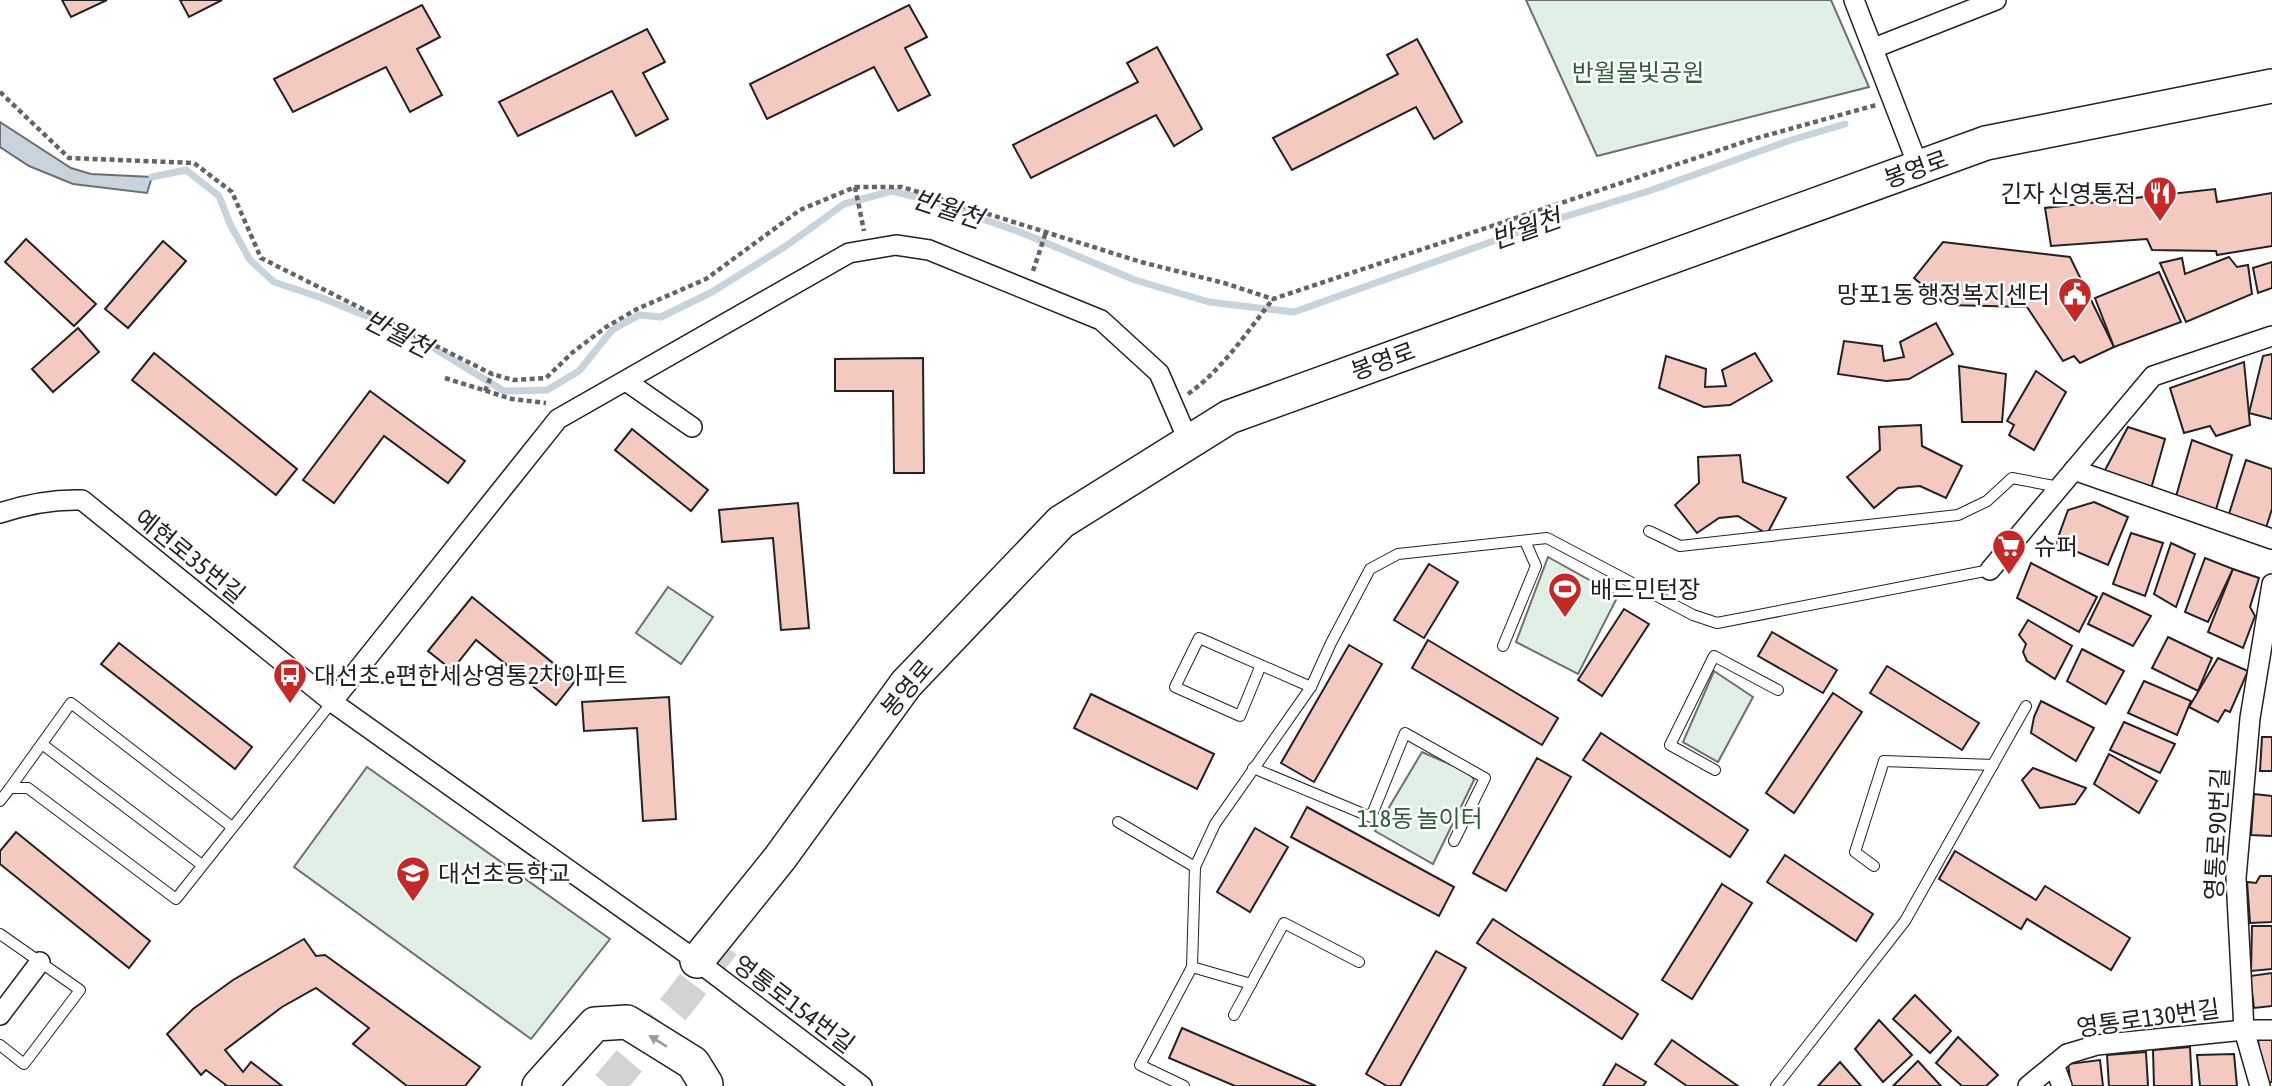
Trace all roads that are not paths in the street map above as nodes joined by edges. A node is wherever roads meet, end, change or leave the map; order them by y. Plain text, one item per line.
1 (1854, 0) edge
2 (1996, 0) edge
3 (1874, 48) junction
4 (2272, 86) edge
5 (1919, 168) junction
6 (2272, 336) edge
7 (626, 381) junction
8 (692, 427) dead end
9 (1189, 442) junction
10 (2074, 470) junction
11 (2060, 487) junction
12 (0, 513) edge
13 (1648, 531) dead end
14 (2272, 539) edge
15 (1525, 541) junction
16 (1990, 570) joint
17 (2272, 584) edge
18 (1503, 646) dead end
19 (1261, 665) junction
20 (1311, 687) junction
21 (1778, 690) dead end
22 (332, 702) junction
23 (2025, 706) dead end
24 (42, 744) junction
25 (1993, 765) junction
26 (1253, 768) junction
27 (1715, 770) dead end
28 (10, 788) junction
29 (0, 801) edge
30 (1118, 822) dead end
31 (232, 827) junction
32 (1454, 841) dead end
33 (202, 865) junction
34 (1874, 866) dead end
35 (1195, 867) junction
36 (0, 934) edge
37 (697, 961) junction
38 (40, 962) junction
39 (1359, 962) dead end
40 (1192, 967) junction
41 (1251, 984) junction
42 (0, 1015) edge
43 (1234, 1015) dead end
44 (2244, 1030) junction
45 (2272, 1030) edge
46 (0, 1045) edge
47 (2054, 1065) junction
48 (538, 1086) edge
49 (704, 1086) edge
50 (862, 1086) edge
51 (1184, 1086) edge
52 (1776, 1086) edge
53 (2028, 1086) edge
54 (2062, 1086) edge
55 (2260, 1086) edge

1 - 3 street
2 - 3 street
3 - 5 street
4 - 5 highway, 봉영로
5 - 9 highway, 봉영로
6 - 10 street
7 - 8 street
7 - 9 street
7 - 22 street
9 - 37 highway, 봉영로
10 - 11 street
10 - 14 street
11 - 13 lane
11 - 16 street
12 - 22 street, 예현로35번길
15 - 16 lane
15 - 18 lane
15 - 20 lane
17 - 44 street, 영통로90번길
19 - 19 lane
19 - 20 lane
20 - 26 lane
21 - 27 lane
22 - 31 lane
22 - 37 street, 예현로35번길
23 - 25 lane
24 - 28 lane
24 - 31 lane
24 - 33 lane
25 - 34 lane
25 - 52 lane
26 - 32 lane
26 - 35 lane
28 - 29 lane
28 - 33 lane
30 - 35 lane
31 - 33 lane
35 - 40 lane
36 - 38 lane
37 - 50 street, 영통로154번길
38 - 42 street
38 - 46 lane
39 - 41 lane
40 - 41 lane
40 - 51 lane
41 - 43 lane
44 - 45 street, 영통로130번길
44 - 47 street, 영통로130번길
44 - 55 street, 영통로90번길
47 - 53 street, 영통로130번길
47 - 54 street
49 -> 48 highway

